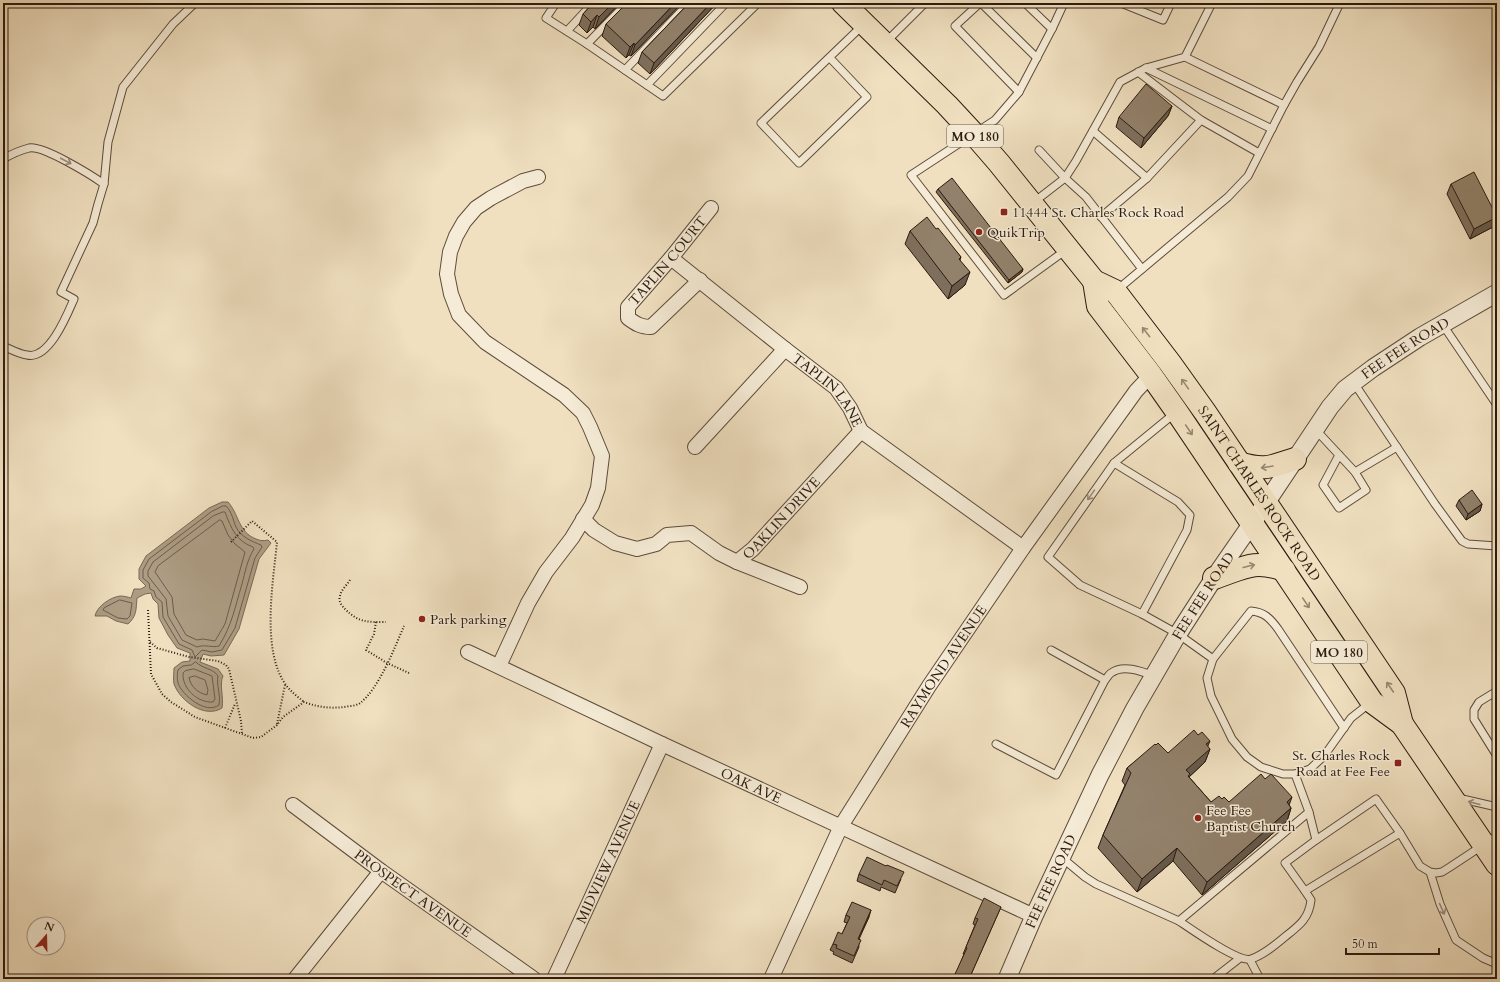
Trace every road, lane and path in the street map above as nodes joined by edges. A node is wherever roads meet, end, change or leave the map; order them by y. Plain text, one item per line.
1 (195, 3) edge
2 (556, 3) edge
3 (593, 3) edge
4 (627, 3) edge
5 (689, 3) edge
6 (726, 3) edge
7 (758, 3) edge
8 (843, 3) edge
9 (925, 3) edge
10 (981, 3) edge
11 (1025, 3) edge
12 (1064, 3) edge
13 (1121, 3) edge
14 (1171, 3) edge
15 (1212, 3) edge
16 (1340, 3) edge
17 (1132, 5) edge
18 (865, 24) junction
19 (1052, 29) junction
20 (566, 31) junction
21 (884, 43) junction
22 (587, 44) junction
23 (1185, 57) junction
24 (830, 58) junction
25 (1037, 58) junction
26 (1146, 68) junction
27 (625, 70) junction
28 (1138, 72) junction
29 (647, 85) junction
30 (1019, 92) junction
31 (1284, 105) junction
32 (1201, 120) junction
33 (1272, 130) junction
34 (1093, 131) junction
35 (973, 134) junction
36 (1039, 150) dead end
37 (1259, 153) junction
38 (3, 159) edge
39 (538, 177) dead end
40 (1064, 178) junction
41 (1147, 178) junction
42 (104, 184) junction
43 (1032, 204) junction
44 (711, 208) dead end
45 (1101, 217) junction
46 (1067, 248) junction
47 (671, 258) junction
48 (1142, 269) junction
49 (700, 280) junction
50 (1094, 281) junction
51 (1115, 291) junction
52 (1497, 293) edge
53 (1443, 325) junction
54 (3, 346) edge
55 (785, 349) junction
56 (1151, 375) junction
57 (1354, 382) junction
58 (1497, 405) edge
59 (1177, 412) junction
60 (1315, 429) junction
61 (861, 431) junction
62 (695, 447) dead end
63 (1397, 447) junction
64 (1340, 455) junction
65 (1295, 459) junction
66 (1114, 463) junction
67 (1239, 463) junction
68 (1355, 472) junction
69 (1266, 503) junction
70 (583, 520) junction
71 (1252, 522) junction
72 (231, 542) dead end
73 (1497, 546) edge
74 (1023, 548) junction
75 (736, 562) junction
76 (1284, 570) junction
77 (1214, 578) junction
78 (350, 580) dead end
79 (800, 587) dead end
80 (148, 610) dead end
81 (1142, 614) junction
82 (376, 622) junction
83 (386, 622) dead end
84 (404, 626) dead end
85 (1178, 634) junction
86 (149, 642) junction
87 (1051, 650) dead end
88 (468, 652) dead end
89 (1214, 659) junction
90 (387, 663) junction
91 (498, 666) junction
92 (409, 673) dead end
93 (1154, 676) junction
94 (1105, 680) junction
95 (286, 685) junction
96 (1497, 691) edge
97 (236, 702) junction
98 (304, 702) junction
99 (1372, 702) junction
100 (1402, 724) junction
101 (277, 725) junction
102 (225, 728) junction
103 (1344, 728) junction
104 (242, 734) junction
105 (662, 744) junction
106 (996, 744) dead end
107 (1497, 756) edge
108 (1296, 774) junction
109 (1452, 796) junction
110 (293, 805) dead end
111 (1497, 807) edge
112 (1309, 812) junction
113 (841, 826) junction
114 (1400, 833) junction
115 (1316, 840) junction
116 (1490, 840) edge
117 (1061, 857) junction
118 (1497, 864) edge
119 (381, 871) junction
120 (1430, 872) junction
121 (1304, 891) junction
122 (1034, 916) junction
123 (1179, 921) junction
124 (1240, 958) junction
125 (1250, 960) junction
126 (1497, 964) edge
127 (295, 979) edge
128 (534, 979) edge
129 (554, 979) edge
130 (771, 979) edge
131 (1007, 979) edge
132 (1213, 979) edge
133 (1262, 979) edge

1 - 42 lane
2 - 20 lane
3 - 20 lane
4 - 22 lane
5 - 27 lane
6 - 29 lane
7 - 29 lane
8 - 18 main road, SAINT CHARLES ROCK ROAD / MO 180
9 - 21 lane
10 - 25 lane
10 - 30 lane
11 - 19 lane
12 - 19 lane
13 - 17 lane
14 - 17 lane
15 - 23 lane
16 - 31 lane
18 - 21 main road, SAINT CHARLES ROCK ROAD / MO 180
18 - 24 lane
19 - 25 lane
20 - 22 lane
21 - 35 main road, SAINT CHARLES ROCK ROAD / MO 180
22 - 27 lane
23 - 26 lane
23 - 31 lane
24 - 24 lane
25 - 30 lane
26 - 28 lane
26 - 33 lane
27 - 29 lane
28 - 32 lane
28 - 34 lane
30 - 35 lane
31 - 33 lane
32 - 37 lane
32 - 41 lane
33 - 37 lane
34 - 40 lane
34 - 41 lane
35 - 43 main road, SAINT CHARLES ROCK ROAD / MO 180
35 - 46 lane
36 - 40 lane
37 - 48 lane
38 -> 42 lane
39 - 70 street
40 - 43 lane
40 - 45 lane
41 - 45 lane
42 - 54 lane
43 - 46 main road, SAINT CHARLES ROCK ROAD / MO 180
44 - 47 street, TAPLIN COURT
45 - 48 lane
46 - 50 main road, SAINT CHARLES ROCK ROAD / MO 180
47 - 49 street, TAPLIN LANE
47 - 49 street, TAPLIN COURT
48 - 51 lane
49 - 55 street, TAPLIN LANE
50 - 51 main road, SAINT CHARLES ROCK ROAD / MO 180
50 - 56 main road, SAINT CHARLES ROCK ROAD / MO 180
67 -> 51 main road, SAINT CHARLES ROCK ROAD / MO 180
52 - 53 street, FEE FEE ROAD
53 - 57 street, FEE FEE ROAD
53 - 58 lane
55 - 61 street, TAPLIN LANE
55 - 62 street
56 - 59 main road, SAINT CHARLES ROCK ROAD / MO 180
56 - 74 street, RAYMOND AVENUE
57 - 60 street, FEE FEE ROAD
57 - 63 lane
59 - 66 lane
59 -> 71 main road, SAINT CHARLES ROCK ROAD / MO 180
60 - 64 lane
60 - 65 street, FEE FEE ROAD
61 - 74 street, TAPLIN LANE
61 - 75 street, OAKLIN DRIVE
63 - 68 lane
63 - 73 lane
64 - 68 lane
64 - 68 lane
65 -> 67 main road
65 - 69 street, FEE FEE ROAD
66 - 81 lane
66 -> 81 lane
67 - 69 main road, SAINT CHARLES ROCK ROAD / MO 180
69 - 71 street, FEE FEE ROAD
100 -> 69 main road, SAINT CHARLES ROCK ROAD / MO 180
70 - 75 street, OAKLIN DRIVE
70 - 91 street
71 - 76 main road, SAINT CHARLES ROCK ROAD / MO 180
71 - 77 street, FEE FEE ROAD
72 - 95 path
74 - 113 street, RAYMOND AVENUE
75 - 79 street
77 -> 76 main road
76 -> 99 main road, SAINT CHARLES ROCK ROAD / MO 180
77 - 85 street, FEE FEE ROAD
78 - 82 path
80 - 86 path
81 - 85 lane
82 - 83 path
82 - 90 path
84 - 90 path
85 - 89 lane
85 - 93 street, FEE FEE ROAD
86 - 97 path
86 - 102 path
87 - 94 lane
88 - 91 street, OAK AVE
89 - 103 lane
89 - 108 lane
90 - 92 path
90 - 98 path
91 - 105 street, OAK AVE
93 - 94 lane
93 - 117 street, FEE FEE ROAD
94 - 106 lane
95 - 98 path
95 - 101 path
96 - 107 lane
97 - 102 path
97 - 104 path
98 - 101 path
99 - 100 main road, SAINT CHARLES ROCK ROAD / MO 180
99 - 103 lane
100 - 109 main road, SAINT CHARLES ROCK ROAD / MO 180
101 - 104 path
102 - 104 path
103 - 108 lane
105 - 113 street, OAK AVE
105 - 129 street, MIDVIEW AVENUE
108 - 112 lane
111 -> 109 lane
109 - 116 main road, SAINT CHARLES ROCK ROAD / MO 180
110 - 119 street, PROSPECT AVENUE
112 - 115 lane
112 - 123 lane
113 - 122 street, OAK AVE
113 - 130 street, RAYMOND AVENUE
114 - 115 lane
114 - 120 lane
114 - 121 lane
115 - 121 lane
116 - 118 main road, SAINT CHARLES ROCK ROAD / MO 180
116 - 120 lane
117 - 122 street, FEE FEE ROAD
117 - 123 lane
119 - 127 street
119 - 128 street, PROSPECT AVENUE
120 -> 126 lane
121 - 125 lane
122 - 131 street, FEE FEE ROAD
123 - 124 lane
124 - 125 lane
124 - 132 lane
125 - 133 lane

